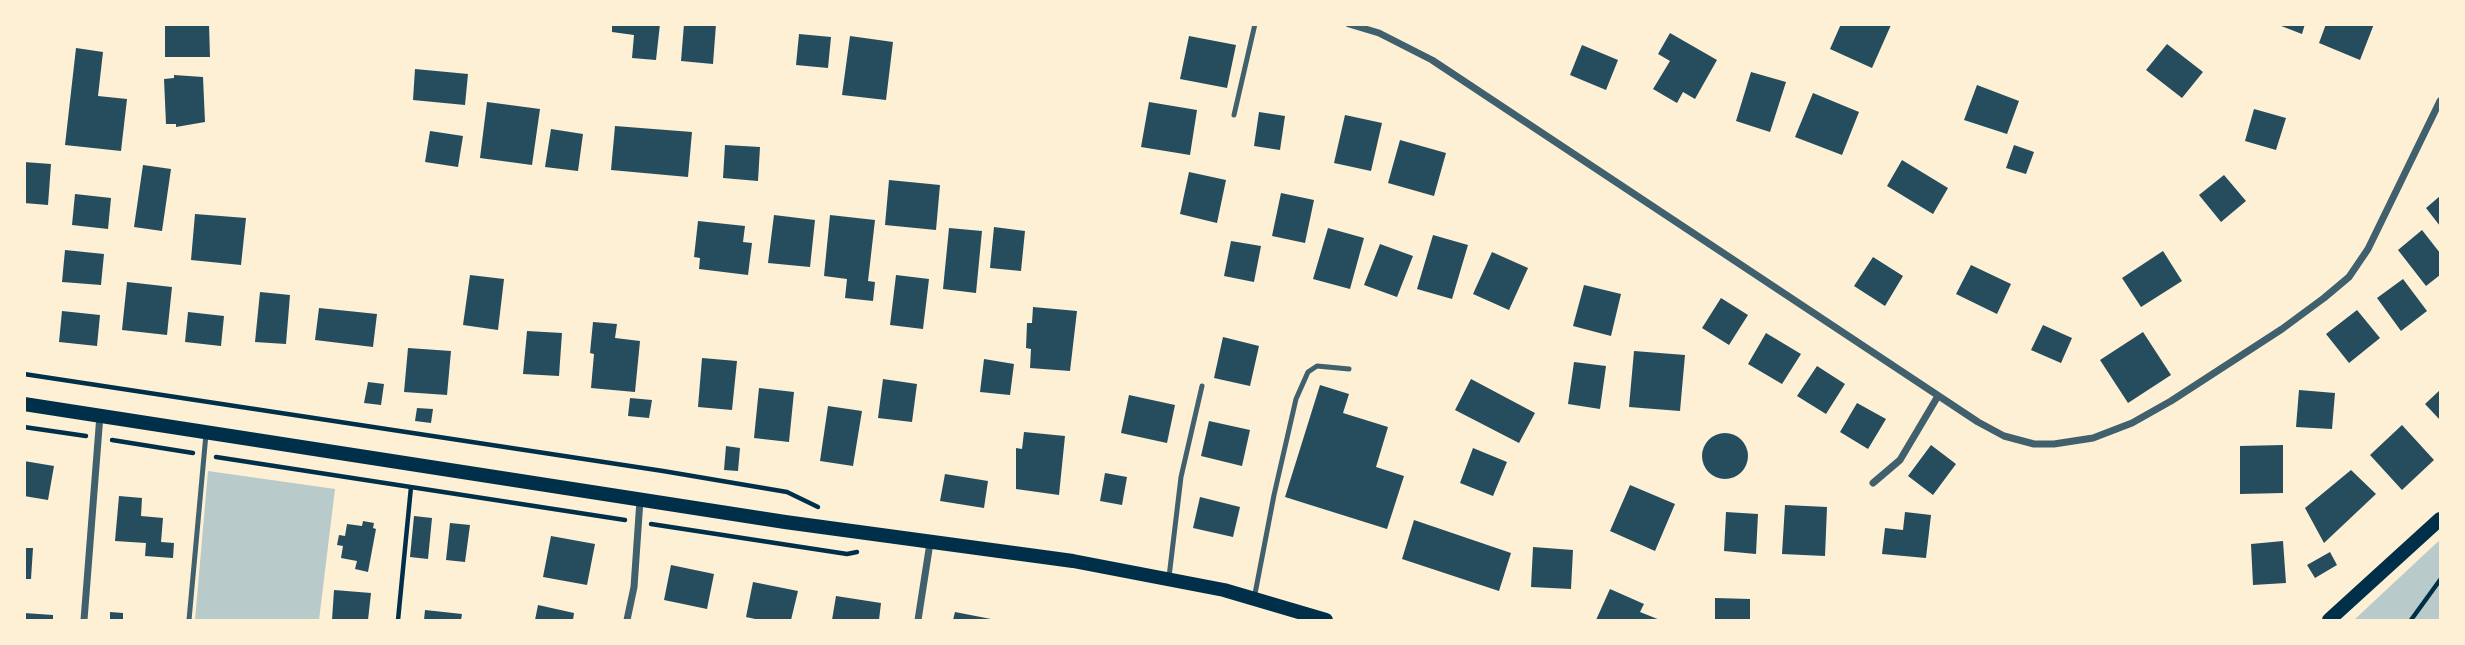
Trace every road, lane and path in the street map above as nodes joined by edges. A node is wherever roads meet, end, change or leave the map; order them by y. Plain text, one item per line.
1 (1255, 24) edge
2 (1349, 24) edge
3 (2441, 102) edge
4 (1234, 115) dead end
5 (1349, 369) dead end
6 (24, 374) edge
7 (1202, 386) dead end
8 (1938, 396) junction
9 (24, 404) edge
10 (100, 415) junction
11 (24, 427) edge
12 (206, 431) junction
13 (97, 438) junction
14 (203, 455) junction
15 (1873, 483) dead end
16 (411, 487) junction
17 (787, 492) dead end
18 (640, 500) junction
19 (2441, 519) edge
20 (638, 523) junction
21 (930, 543) junction
22 (847, 554) dead end
23 (1169, 580) junction
24 (2441, 580) edge
25 (1254, 598) junction
26 (83, 621) edge
27 (189, 621) edge
28 (398, 621) edge
29 (627, 621) edge
30 (918, 621) edge
31 (1326, 621) edge
32 (2329, 621) edge
33 (2411, 621) edge

1 - 4 lane
2 - 8 street
3 - 8 street
5 - 25 lane
6 - 17 path
7 - 23 lane
8 - 15 street
9 - 10 main road
10 - 12 main road
10 - 13 street
11 - 13 path
12 - 14 lane
12 - 18 main road
13 - 14 path
13 - 26 street
14 - 16 path
14 - 27 lane
16 - 20 path
16 - 28 path
18 - 20 street
18 - 21 main road
19 - 32 main road
20 - 22 path
20 - 29 street
21 - 23 main road
21 - 30 street
23 - 25 main road
24 - 33 path
25 - 31 main road

